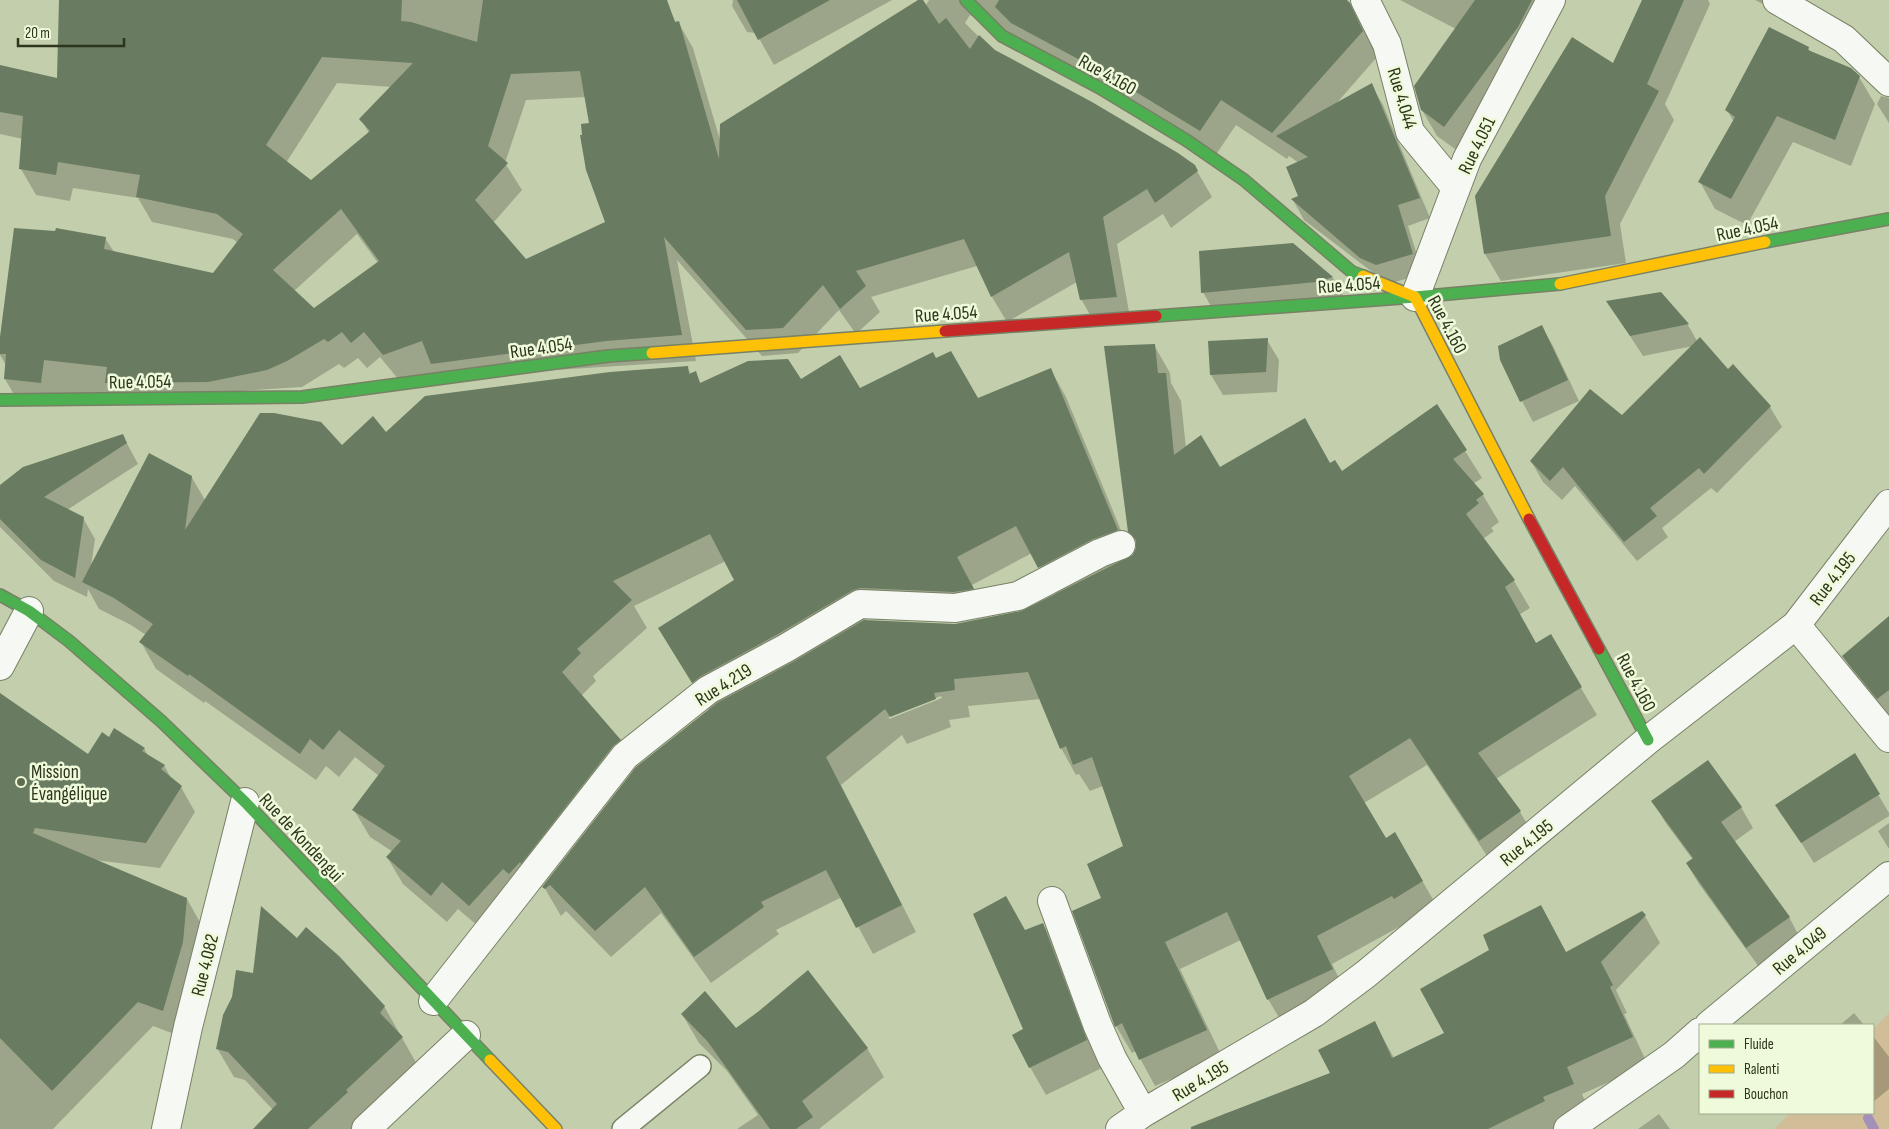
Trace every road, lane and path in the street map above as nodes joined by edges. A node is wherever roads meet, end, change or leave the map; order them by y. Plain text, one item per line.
1 (966, 0) edge
2 (1365, 0) edge
3 (1551, 0) edge
4 (1777, 0) edge
5 (1889, 82) edge
6 (1456, 188) junction
7 (1889, 219) edge
8 (1415, 297) junction
9 (0, 400) edge
10 (1889, 504) edge
11 (1121, 545) dead end
12 (0, 596) edge
13 (29, 611) junction
14 (1796, 625) junction
15 (0, 666) edge
16 (1889, 738) edge
17 (1648, 740) junction
18 (245, 802) junction
19 (1889, 876) edge
20 (1052, 901) dead end
21 (433, 1001) junction
22 (1710, 1024) edge
23 (1699, 1033) edge
24 (466, 1035) junction
25 (700, 1066) dead end
26 (1143, 1113) junction
27 (166, 1129) edge
28 (366, 1129) edge
29 (556, 1129) edge
30 (624, 1129) edge
31 (1120, 1129) edge
32 (1568, 1129) edge

1 - 8 street, Rue 4.160
2 - 6 street, Rue 4.044
3 - 6 street, Rue 4.051
4 - 5 street
6 - 8 street, Rue 4.051
7 - 8 street, Rue 4.054
8 - 9 street, Rue 4.054
8 - 17 street, Rue 4.160
10 - 14 street, Rue 4.195
11 - 21 street, Rue 4.219
12 - 13 street, Rue de Kondengui
13 - 15 street
13 - 18 street, Rue de Kondengui
14 - 16 street
14 - 17 street, Rue 4.195
17 - 26 street, Rue 4.195
18 - 21 street, Rue de Kondengui
18 - 27 street, Rue 4.082
19 - 22 street, Rue 4.049
20 - 26 street
21 - 24 street, Rue de Kondengui
23 - 32 street
24 - 28 street
24 - 29 street, Rue de Kondengui
25 - 30 lane
26 - 31 street, Rue 4.195

